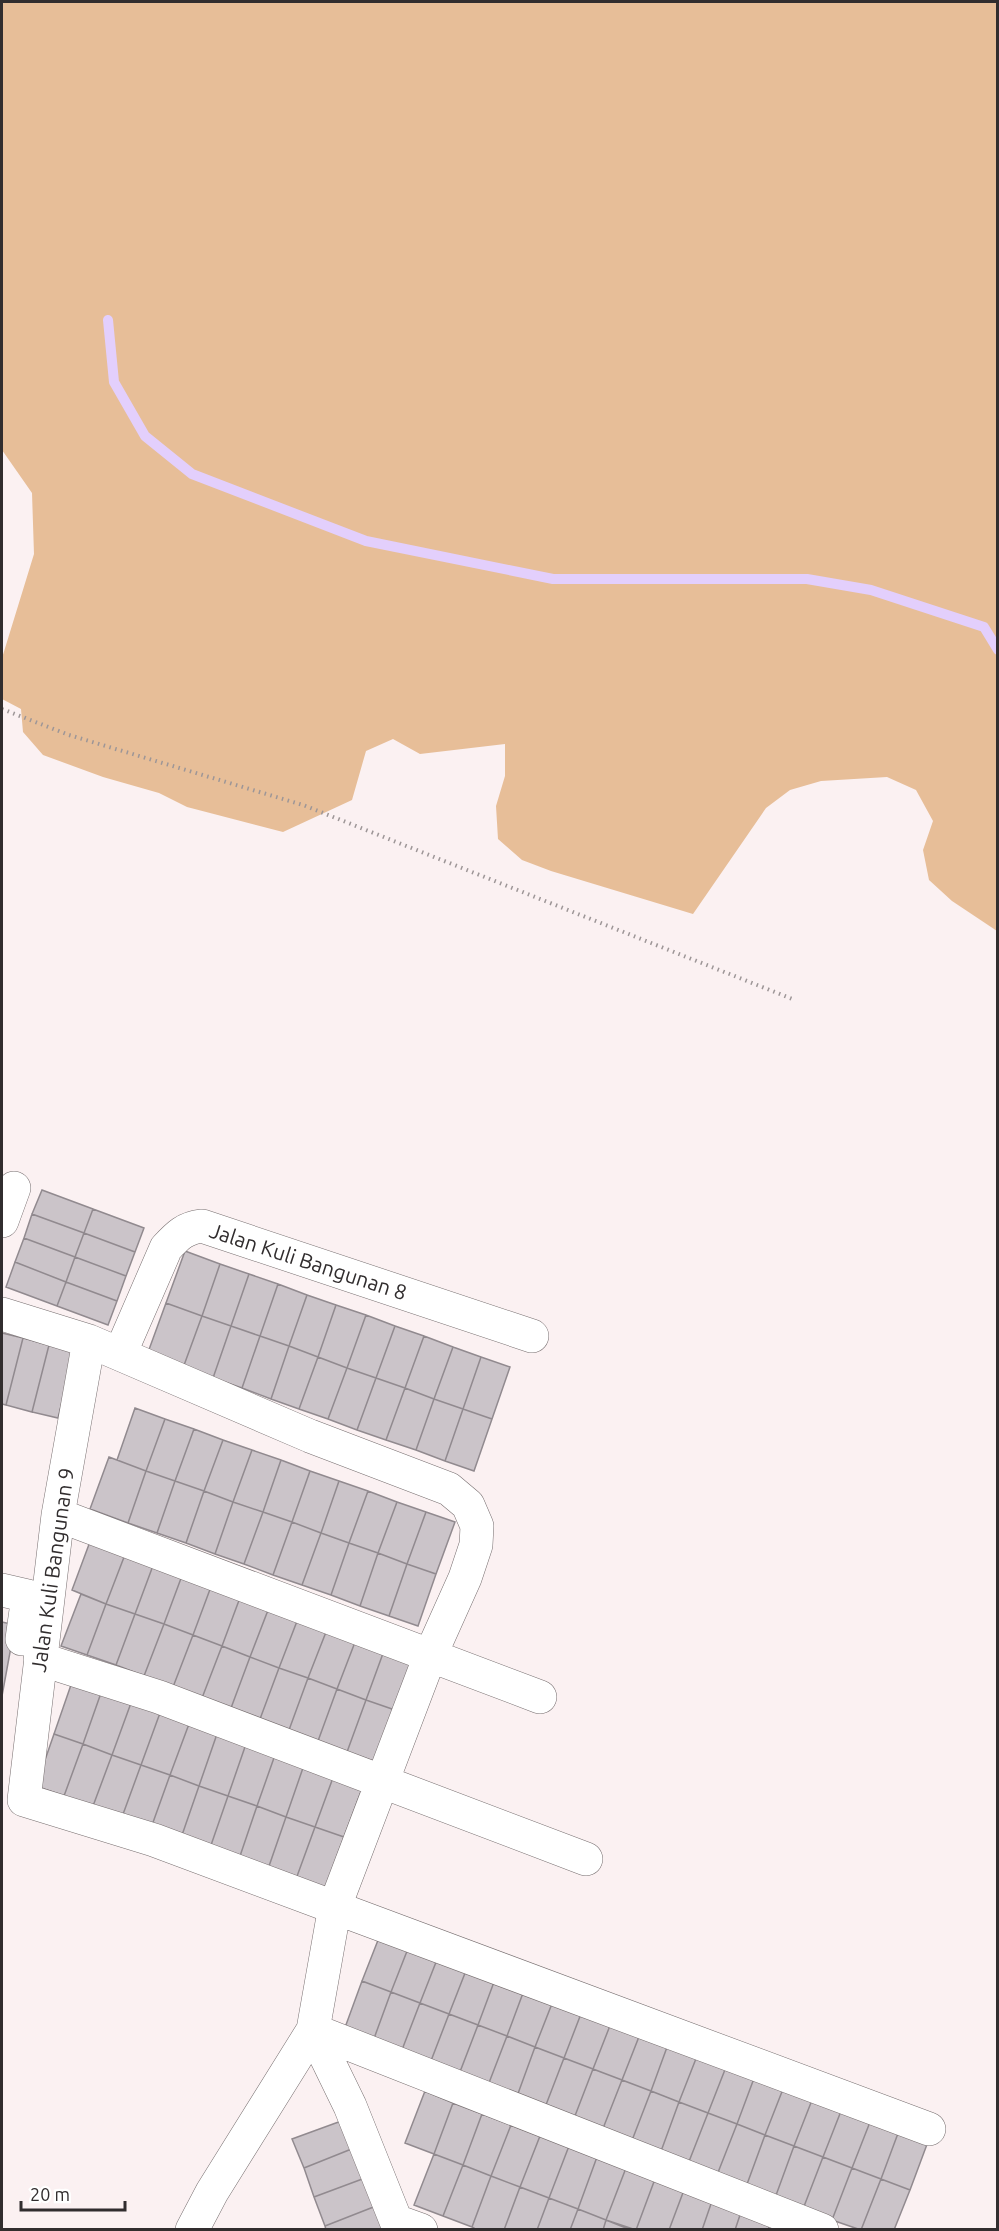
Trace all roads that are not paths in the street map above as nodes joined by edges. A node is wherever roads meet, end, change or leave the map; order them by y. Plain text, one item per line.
1 (14, 1188) dead end
2 (2, 1221) edge
3 (2, 1314) edge
4 (532, 1336) dead end
5 (89, 1341) junction
6 (120, 1354) junction
7 (58, 1515) junction
8 (2, 1590) edge
9 (430, 1656) junction
10 (40, 1659) junction
11 (540, 1697) dead end
12 (382, 1780) junction
13 (13, 1795) edge
14 (585, 1859) dead end
15 (335, 1906) junction
16 (313, 2030) junction
17 (929, 2129) dead end
18 (406, 2226) edge
19 (192, 2229) edge
20 (822, 2229) edge

1 - 2 street
3 - 5 street
4 - 6 street, Jalan Kuli Bangunan 8
5 - 6 street
5 - 7 street, Jalan Kuli Bangunan 9
6 - 9 street
7 - 9 street
7 - 10 street, Jalan Kuli Bangunan 9
8 - 13 street
9 - 11 street
9 - 12 street
10 - 12 street
10 - 13 street, Jalan Kuli Bangunan 9
12 - 14 street
12 - 15 street
13 - 15 street
15 - 16 street
15 - 17 street
16 - 18 street
16 - 19 street
16 - 20 street

